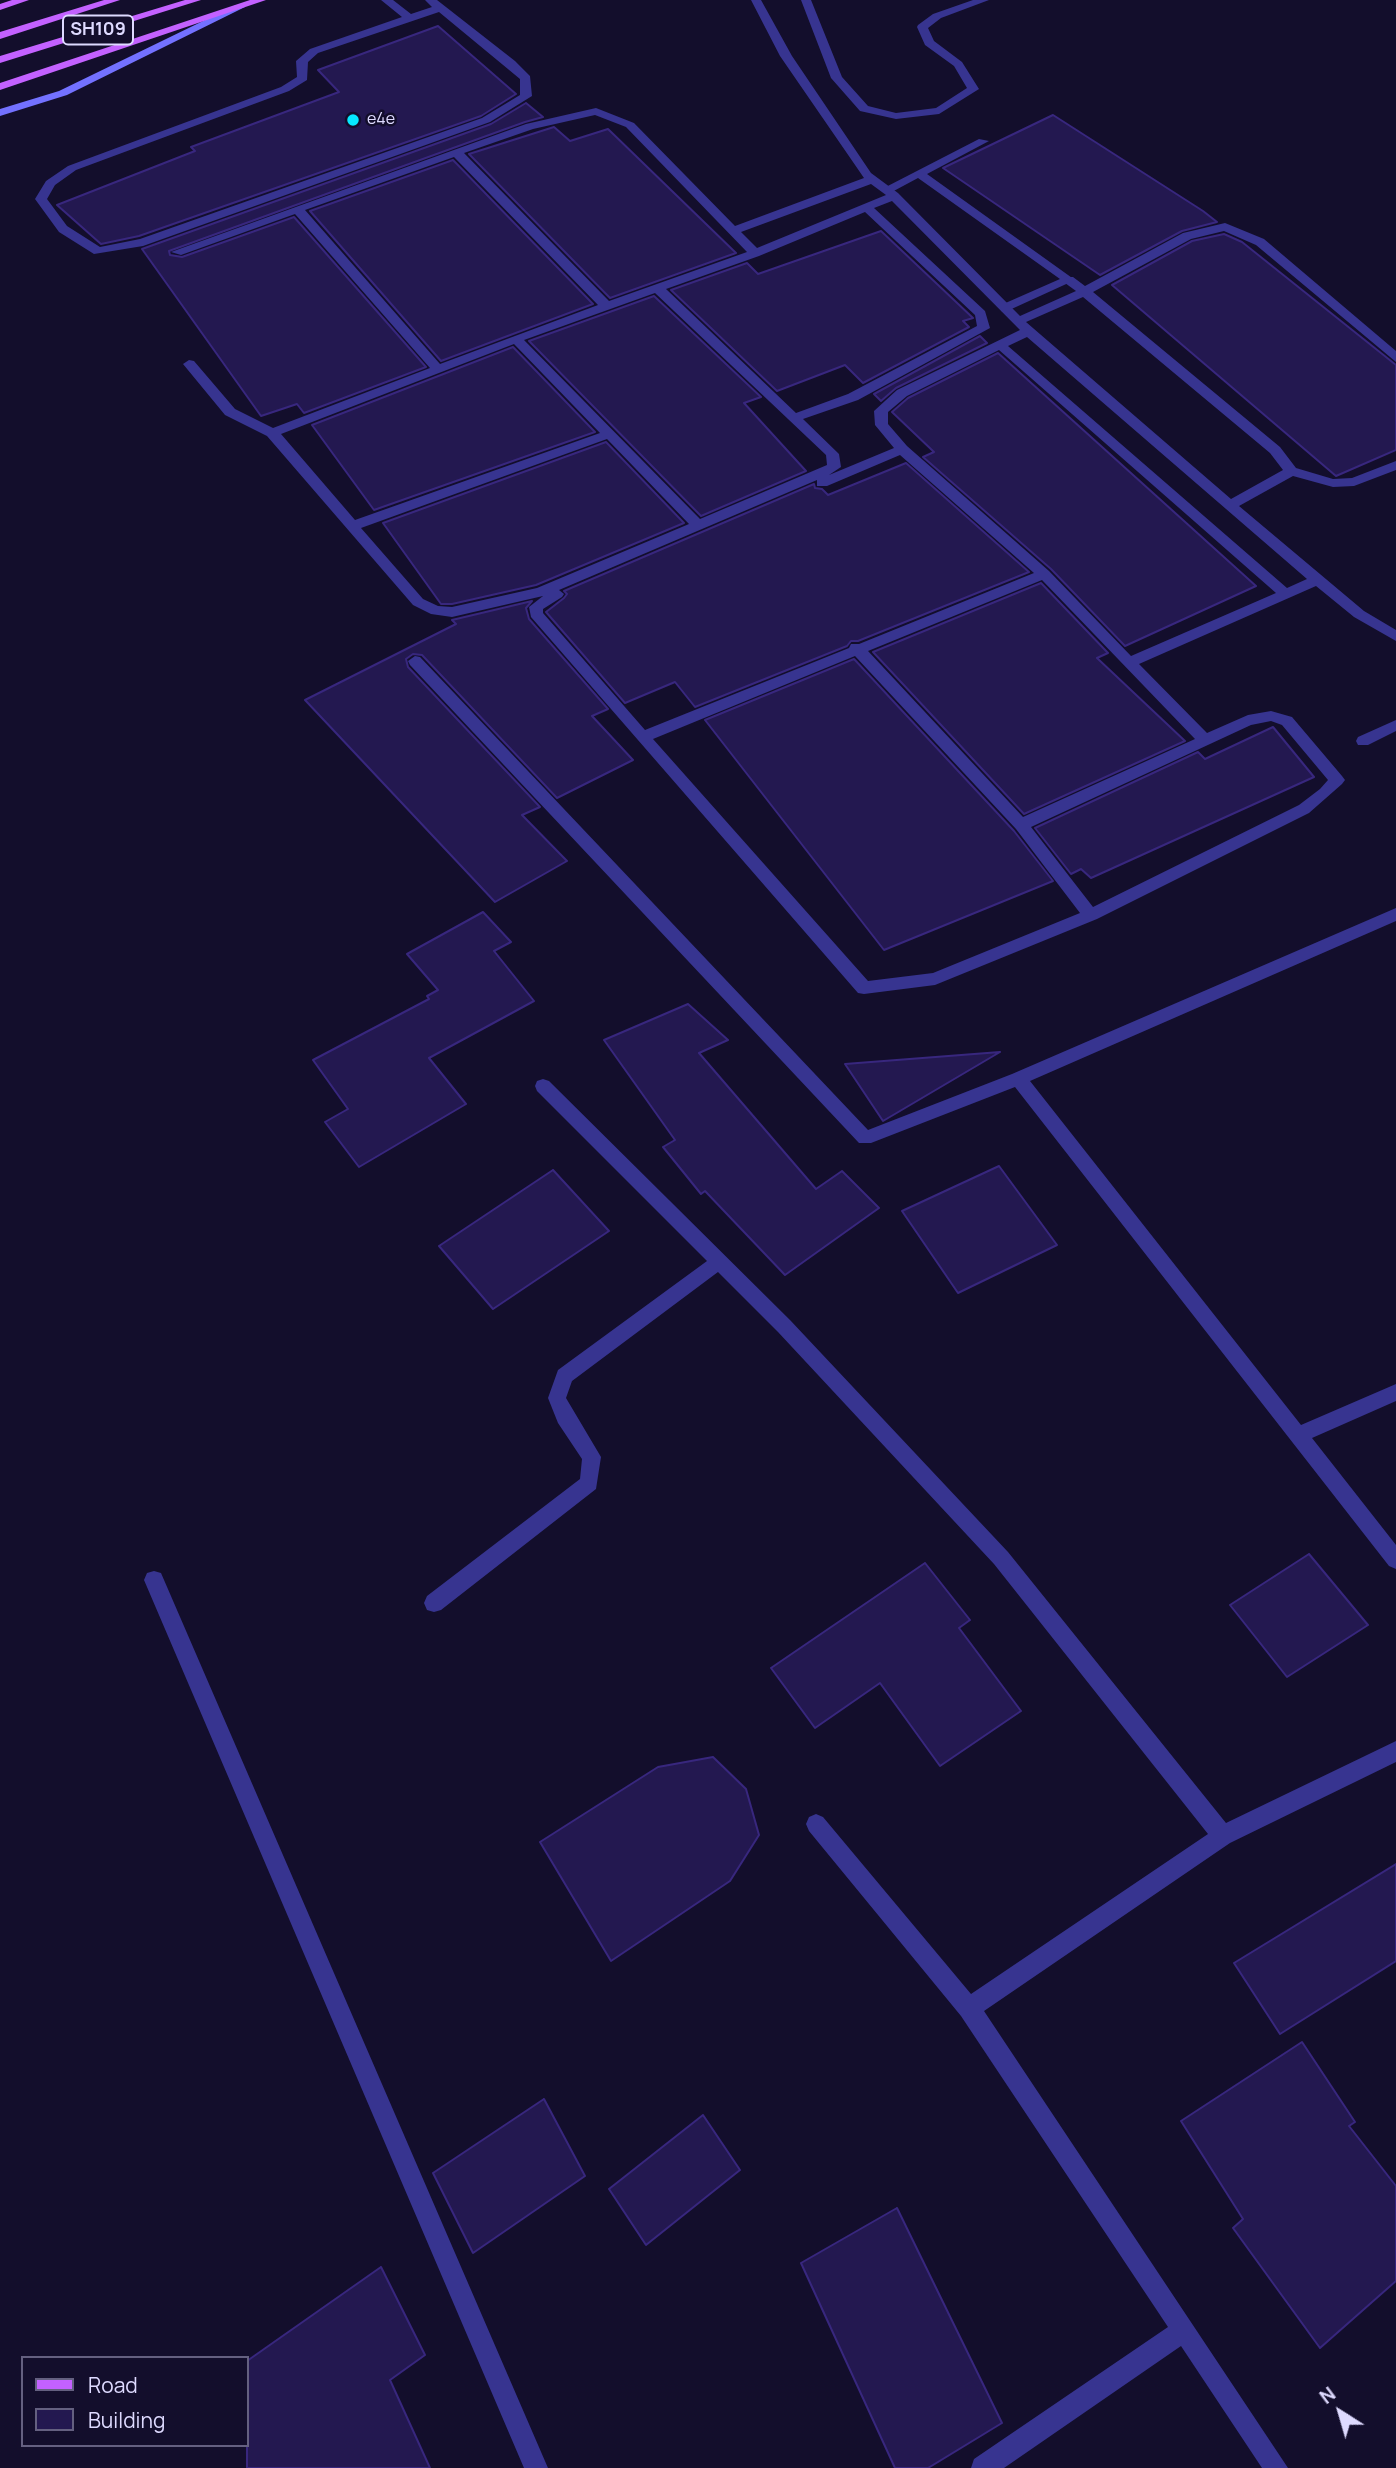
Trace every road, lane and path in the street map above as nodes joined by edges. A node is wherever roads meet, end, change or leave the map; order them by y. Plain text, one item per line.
1 (24, 0) edge
2 (115, 0) edge
3 (196, 0) edge
4 (261, 0) edge
5 (386, 0) edge
6 (756, 0) edge
7 (806, 0) edge
8 (984, 0) edge
9 (435, 4) edge
10 (6, 5) edge
11 (240, 7) junction
12 (409, 18) junction
13 (0, 36) edge
14 (0, 60) edge
15 (0, 87) edge
16 (0, 113) edge
17 (982, 141) dead end
18 (456, 152) junction
19 (920, 174) junction
20 (872, 179) junction
21 (890, 193) junction
22 (866, 208) junction
23 (297, 209) junction
24 (733, 231) junction
25 (177, 252) dead end
26 (755, 253) junction
27 (1069, 280) junction
28 (658, 289) junction
29 (1084, 292) junction
30 (1005, 307) junction
31 (608, 308) junction
32 (1023, 326) junction
33 (516, 339) junction
34 (1000, 345) junction
35 (1396, 358) edge
36 (189, 364) dead end
37 (438, 369) junction
38 (794, 418) junction
39 (272, 433) junction
40 (609, 434) junction
41 (902, 449) junction
42 (1396, 466) edge
43 (1291, 471) junction
44 (1230, 505) junction
45 (352, 526) junction
46 (699, 526) junction
47 (1044, 574) junction
48 (1317, 580) junction
49 (1286, 594) junction
50 (1396, 636) edge
51 (856, 648) junction
52 (415, 661) dead end
53 (1129, 663) junction
54 (1396, 725) edge
55 (643, 737) junction
56 (1205, 740) junction
57 (1363, 741) dead end
58 (1021, 825) junction
59 (1396, 914) edge
60 (1091, 915) junction
61 (1018, 1079) junction
62 (543, 1086) dead end
63 (719, 1262) junction
64 (1396, 1392) edge
65 (1299, 1435) junction
66 (1396, 1560) edge
67 (154, 1580) dead end
68 (434, 1603) dead end
69 (1396, 1751) edge
70 (816, 1824) dead end
71 (1223, 1836) junction
72 (969, 2008) junction
73 (1182, 2331) junction
74 (536, 2468) edge
75 (983, 2468) edge
76 (1276, 2468) edge

1 - 10 main road
2 - 13 main road, SH109
3 - 14 main road, SH109
4 - 11 main road
5 - 12 street
6 - 20 street
7 - 8 street
9 - 12 street
9 - 12 street
11 - 15 main road
11 - 16 street
17 - 19 street
18 - 23 street
18 - 24 street
18 - 31 street
19 - 21 street
19 - 27 street
20 - 21 street
20 - 24 street
21 - 22 street
21 - 30 street
22 - 26 street
22 - 38 street
23 - 25 street
23 - 37 street
24 - 26 street
26 - 28 street
27 - 29 street
27 - 30 street
28 - 31 street
28 - 38 street
29 - 32 street
29 - 35 street
29 - 43 street
30 - 32 street
31 - 33 street
32 - 34 street
32 - 44 street
33 - 37 street
33 - 40 street
34 - 41 street
34 - 49 street
36 - 39 street
37 - 39 street
38 - 46 street
39 - 45 street
40 - 45 street
40 - 46 street
41 - 47 street
41 - 55 street
42 - 43 street
43 - 44 street
44 - 48 street
45 - 46 street
47 - 51 street
47 - 53 street
48 - 49 street
48 - 50 street
49 - 53 street
51 - 55 street
51 - 58 street
52 - 61 street
53 - 56 street
54 - 57 street
55 - 60 street
56 - 58 street
56 - 60 street
58 - 60 street
59 - 61 street
61 - 65 street
62 - 63 street
63 - 68 street
63 - 71 street
64 - 65 street
65 - 66 street
67 - 74 street
69 - 71 street
70 - 72 street
71 - 72 street
72 - 73 street
73 - 75 street
73 - 76 street

